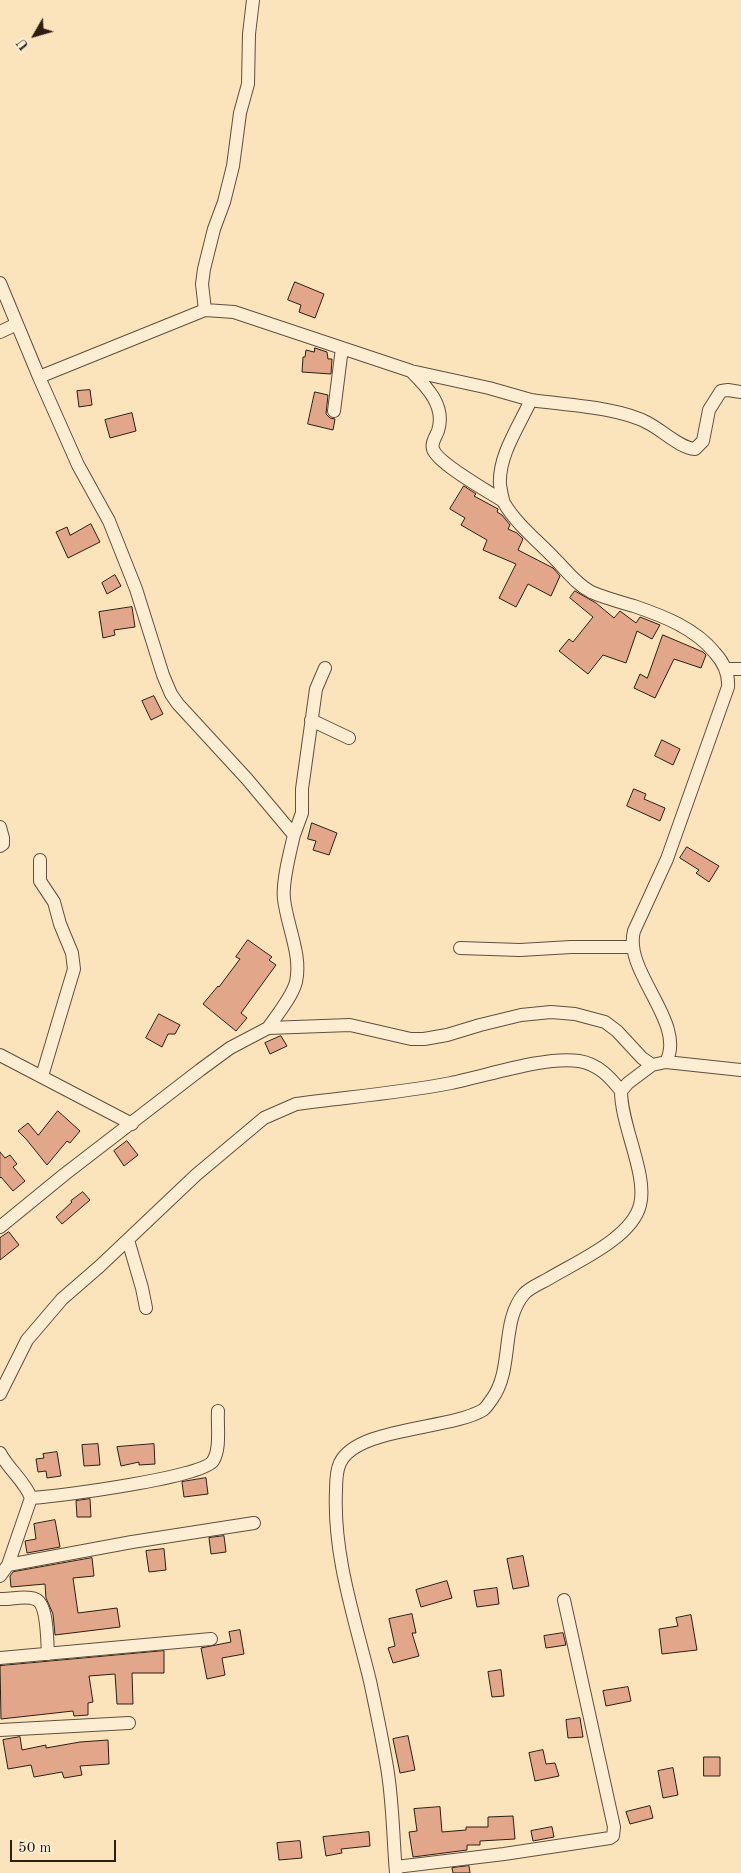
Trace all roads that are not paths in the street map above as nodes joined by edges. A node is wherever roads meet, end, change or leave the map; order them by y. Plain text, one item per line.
1 (253, 0) edge
2 (0, 284) edge
3 (205, 310) junction
4 (17, 324) junction
5 (0, 332) edge
6 (342, 348) junction
7 (412, 371) junction
8 (39, 377) junction
9 (741, 392) edge
10 (531, 400) junction
11 (334, 411) dead end
12 (503, 501) junction
13 (325, 668) dead end
14 (726, 669) junction
15 (741, 669) edge
16 (311, 720) junction
17 (349, 738) dead end
18 (0, 827) edge
19 (294, 835) junction
20 (0, 846) edge
21 (40, 860) dead end
22 (632, 947) junction
23 (460, 948) dead end
24 (268, 1028) junction
25 (0, 1055) edge
26 (666, 1062) junction
27 (652, 1065) junction
28 (741, 1070) edge
29 (42, 1076) junction
30 (621, 1091) junction
31 (132, 1124) junction
32 (0, 1227) edge
33 (128, 1240) junction
34 (146, 1308) dead end
35 (0, 1394) edge
36 (218, 1411) dead end
37 (0, 1453) edge
38 (31, 1498) junction
39 (254, 1523) dead end
40 (8, 1565) junction
41 (0, 1576) edge
42 (0, 1599) edge
43 (564, 1600) dead end
44 (211, 1639) dead end
45 (48, 1654) junction
46 (0, 1658) edge
47 (129, 1723) dead end
48 (0, 1730) edge
49 (396, 1870) edge

1 - 3 street
2 - 4 street
3 - 6 street
3 - 8 street
4 - 5 street
4 - 8 street
6 - 7 street
6 - 11 street
7 - 10 street
7 - 12 street
8 - 19 street
9 - 10 street
10 - 12 street
12 - 14 street
13 - 16 street
14 - 15 street
14 - 22 street
16 - 17 street
16 - 19 street
18 - 20 street
19 - 24 street
21 - 29 street
22 - 23 street
22 - 26 street
24 - 27 street
24 - 31 street
25 - 29 street
26 - 27 street
26 - 28 street
27 - 30 street
29 - 31 street
30 - 33 street
30 - 49 street
31 - 32 street
33 - 34 street
33 - 35 street
36 - 38 street
37 - 38 street
38 - 40 street
39 - 40 street
40 - 41 street
42 - 45 street
43 - 49 street
44 - 45 street
45 - 46 street
47 - 48 street

